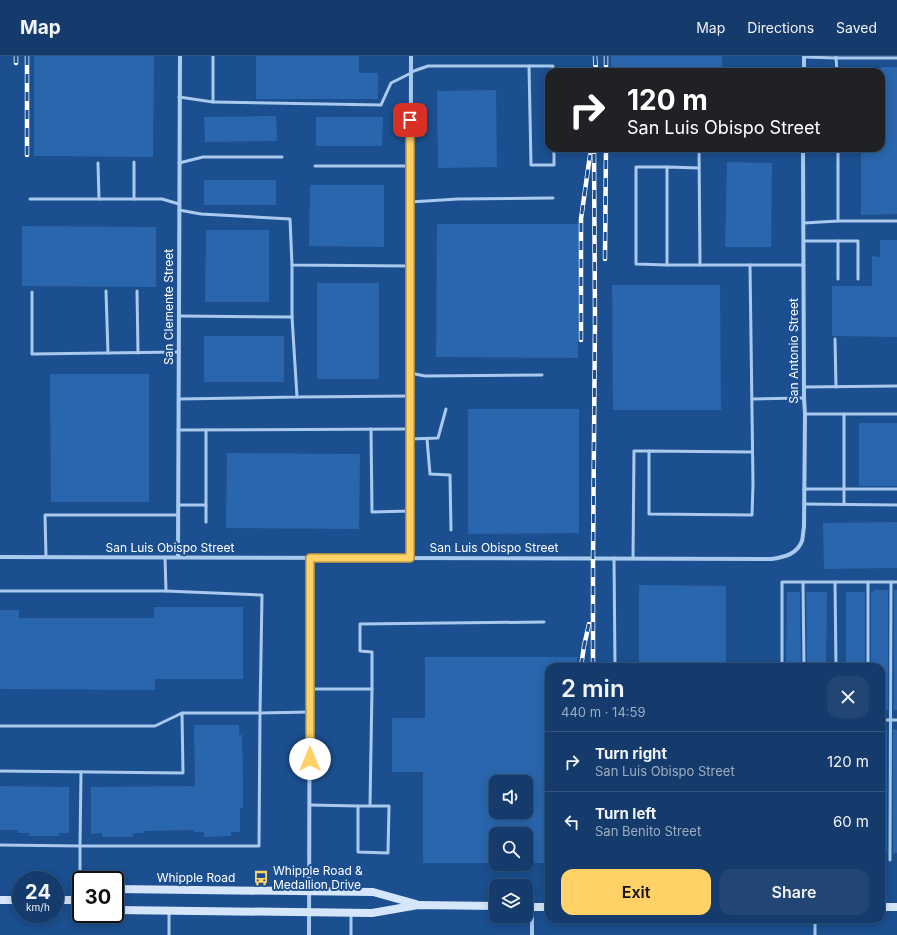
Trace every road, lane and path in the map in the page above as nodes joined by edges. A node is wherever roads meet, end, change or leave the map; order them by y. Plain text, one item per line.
1 (180, 56) edge
2 (213, 56) edge
3 (411, 56) edge
4 (804, 57) edge
5 (836, 57) edge
6 (885, 57) edge
7 (897, 58) edge
8 (529, 66) junction
9 (553, 68) edge
10 (804, 68) edge
11 (837, 68) edge
12 (411, 72) junction
13 (179, 97) junction
14 (213, 102) junction
15 (554, 152) edge
16 (699, 152) edge
17 (804, 152) edge
18 (838, 152) edge
19 (282, 157) dead end
20 (134, 162) dead end
21 (98, 163) dead end
22 (179, 163) junction
23 (314, 166) dead end
24 (410, 166) junction
25 (667, 167) junction
26 (699, 168) junction
27 (553, 198) dead end
28 (30, 199) dead end
29 (99, 199) junction
30 (134, 199) junction
31 (410, 202) junction
32 (179, 204) junction
33 (179, 210) junction
34 (838, 221) junction
35 (897, 221) edge
36 (804, 223) junction
37 (804, 241) junction
38 (838, 241) junction
39 (667, 264) junction
40 (292, 265) junction
41 (700, 265) junction
42 (750, 265) junction
43 (804, 265) junction
44 (410, 266) junction
45 (838, 279) dead end
46 (858, 279) dead end
47 (106, 291) dead end
48 (32, 292) dead end
49 (137, 292) dead end
50 (179, 316) junction
51 (292, 317) junction
52 (836, 339) dead end
53 (179, 352) junction
54 (108, 353) junction
55 (138, 353) junction
56 (410, 373) junction
57 (542, 375) dead end
58 (897, 386) edge
59 (804, 387) junction
60 (836, 387) junction
61 (410, 396) junction
62 (297, 397) junction
63 (804, 398) junction
64 (179, 399) junction
65 (752, 399) junction
66 (446, 409) dead end
67 (805, 414) junction
68 (844, 414) junction
69 (897, 414) edge
70 (371, 429) junction
71 (410, 429) junction
72 (178, 430) junction
73 (206, 430) junction
74 (410, 439) junction
75 (427, 439) junction
76 (649, 451) junction
77 (752, 452) junction
78 (804, 489) junction
79 (844, 489) junction
80 (897, 489) edge
81 (804, 504) junction
82 (844, 504) junction
83 (178, 505) junction
84 (206, 505) junction
85 (897, 505) edge
86 (410, 511) junction
87 (178, 515) junction
88 (206, 522) dead end
89 (451, 530) dead end
90 (794, 552) joint
91 (0, 558) edge
92 (46, 558) junction
93 (165, 558) junction
94 (178, 558) junction
95 (310, 558) junction
96 (410, 558) junction
97 (614, 558) junction
98 (633, 558) junction
99 (803, 582) junction
100 (835, 582) junction
101 (868, 582) junction
102 (891, 582) junction
103 (897, 582) edge
104 (0, 591) edge
105 (166, 591) junction
106 (544, 622) dead end
107 (615, 663) edge
108 (782, 663) edge
109 (804, 663) edge
110 (836, 663) edge
111 (868, 663) edge
112 (310, 689) junction
113 (372, 689) junction
114 (310, 712) junction
115 (182, 713) junction
116 (260, 713) junction
117 (885, 720) edge
118 (890, 720) junction
119 (897, 720) edge
120 (0, 726) edge
121 (0, 771) edge
122 (81, 772) junction
123 (310, 805) junction
124 (358, 806) junction
125 (370, 806) junction
126 (0, 845) edge
127 (80, 846) junction
128 (890, 860) dead end
129 (80, 871) edge
130 (124, 889) edge
131 (310, 890) junction
132 (0, 900) edge
133 (12, 900) edge
134 (418, 905) junction
135 (489, 906) edge
136 (533, 907) edge
137 (545, 907) edge
138 (885, 907) edge
139 (897, 907) edge
140 (124, 910) edge
141 (169, 912) junction
142 (310, 912) junction
143 (351, 913) junction
144 (531, 923) edge
145 (815, 923) edge
146 (169, 935) edge
147 (309, 935) edge
148 (351, 935) edge
149 (532, 935) edge
150 (815, 935) edge

1 - 13 street, San Clemente Street
2 - 14 lane
3 - 12 street
4 - 5 lane
4 - 10 street
5 - 6 lane
5 - 11 lane
6 - 7 lane
8 - 9 lane
8 - 12 lane
8 - 15 lane
12 - 14 lane
12 - 24 street
13 - 14 lane
13 - 22 street, San Clemente Street
16 - 26 lane
17 - 36 street, San Antonio Street
18 - 34 lane
19 - 22 lane
20 - 30 lane
21 - 29 lane
22 - 32 street, San Clemente Street
23 - 24 lane
24 - 31 street
25 - 26 lane
25 - 39 lane
25 - 39 lane
26 - 41 lane
27 - 31 lane
28 - 29 lane
29 - 30 lane
30 - 32 lane
31 - 44 street
32 - 33 street, San Clemente Street
33 - 40 lane
33 - 50 street, San Clemente Street
34 - 35 lane
34 - 36 lane
36 - 37 street, San Antonio Street
37 - 38 lane
37 - 43 street, San Antonio Street
38 - 45 lane
38 - 46 lane
39 - 41 lane
40 - 44 lane
40 - 51 lane
41 - 42 lane
42 - 43 lane
42 - 65 lane
43 - 59 street, San Antonio Street
44 - 56 street
47 - 54 lane
48 - 54 lane
49 - 55 lane
50 - 51 lane
50 - 53 street, San Clemente Street
51 - 62 lane
52 - 60 lane
53 - 55 lane
53 - 64 street, San Clemente Street
54 - 55 lane
56 - 57 lane
56 - 61 street
58 - 60 lane
59 - 60 lane
59 - 63 street, San Antonio Street
61 - 62 lane
61 - 71 street
62 - 64 lane
63 - 65 lane
63 - 67 street, San Antonio Street
64 - 72 street, San Clemente Street
65 - 77 lane
66 - 75 lane
67 - 68 lane
67 - 78 street, San Antonio Street
68 - 69 lane
68 - 79 lane
70 - 71 lane
70 - 73 lane
70 - 86 lane
71 - 74 street
72 - 73 lane
72 - 83 street, San Clemente Street
73 - 84 lane
74 - 75 lane
74 - 86 street
75 - 89 lane
76 - 77 lane
76 - 77 lane
76 - 98 lane
78 - 79 lane
78 - 81 street, San Antonio Street
79 - 80 lane
79 - 82 lane
81 - 82 lane
81 - 90 street, San Antonio Street
82 - 85 lane
83 - 84 lane
83 - 87 street, San Clemente Street
84 - 88 lane
86 - 96 street
87 - 92 lane
87 - 94 street, San Clemente Street
90 - 98 street, San Luis Obispo Street
91 - 92 street, San Luis Obispo Street
92 - 93 street, San Luis Obispo Street
93 - 94 street, San Luis Obispo Street
93 - 105 lane
94 - 95 street, San Luis Obispo Street
95 - 96 street, San Luis Obispo Street
95 - 112 street
96 - 97 street, San Luis Obispo Street
97 - 98 street, San Luis Obispo Street
97 - 107 lane
99 - 100 lane
99 - 108 lane
99 - 109 lane
100 - 101 lane
100 - 110 lane
101 - 102 lane
101 - 111 lane
102 - 103 lane
102 - 118 lane
104 - 105 lane
105 - 116 lane
106 - 113 lane
112 - 113 lane
112 - 114 street
113 - 125 lane
114 - 116 lane
114 - 123 street
115 - 116 lane
115 - 120 lane
115 - 122 lane
116 - 127 lane
117 - 118 lane
118 - 119 lane
118 - 128 lane
121 - 122 lane
122 - 127 lane
123 - 124 lane
123 - 131 street
124 - 125 lane
124 - 125 lane
126 - 127 lane
127 - 129 lane
130 - 131 main road, Whipple Road
131 - 134 main road, Whipple Road
131 - 142 street
132 - 133 main road
134 - 135 main road, Whipple Road
134 - 143 main road, Whipple Road
136 - 137 main road
138 - 139 main road
140 - 141 main road, Whipple Road
141 - 142 main road, Whipple Road
141 - 146 lane
142 - 143 main road, Whipple Road
142 - 147 street
143 - 148 lane
144 - 149 street
145 - 150 lane

